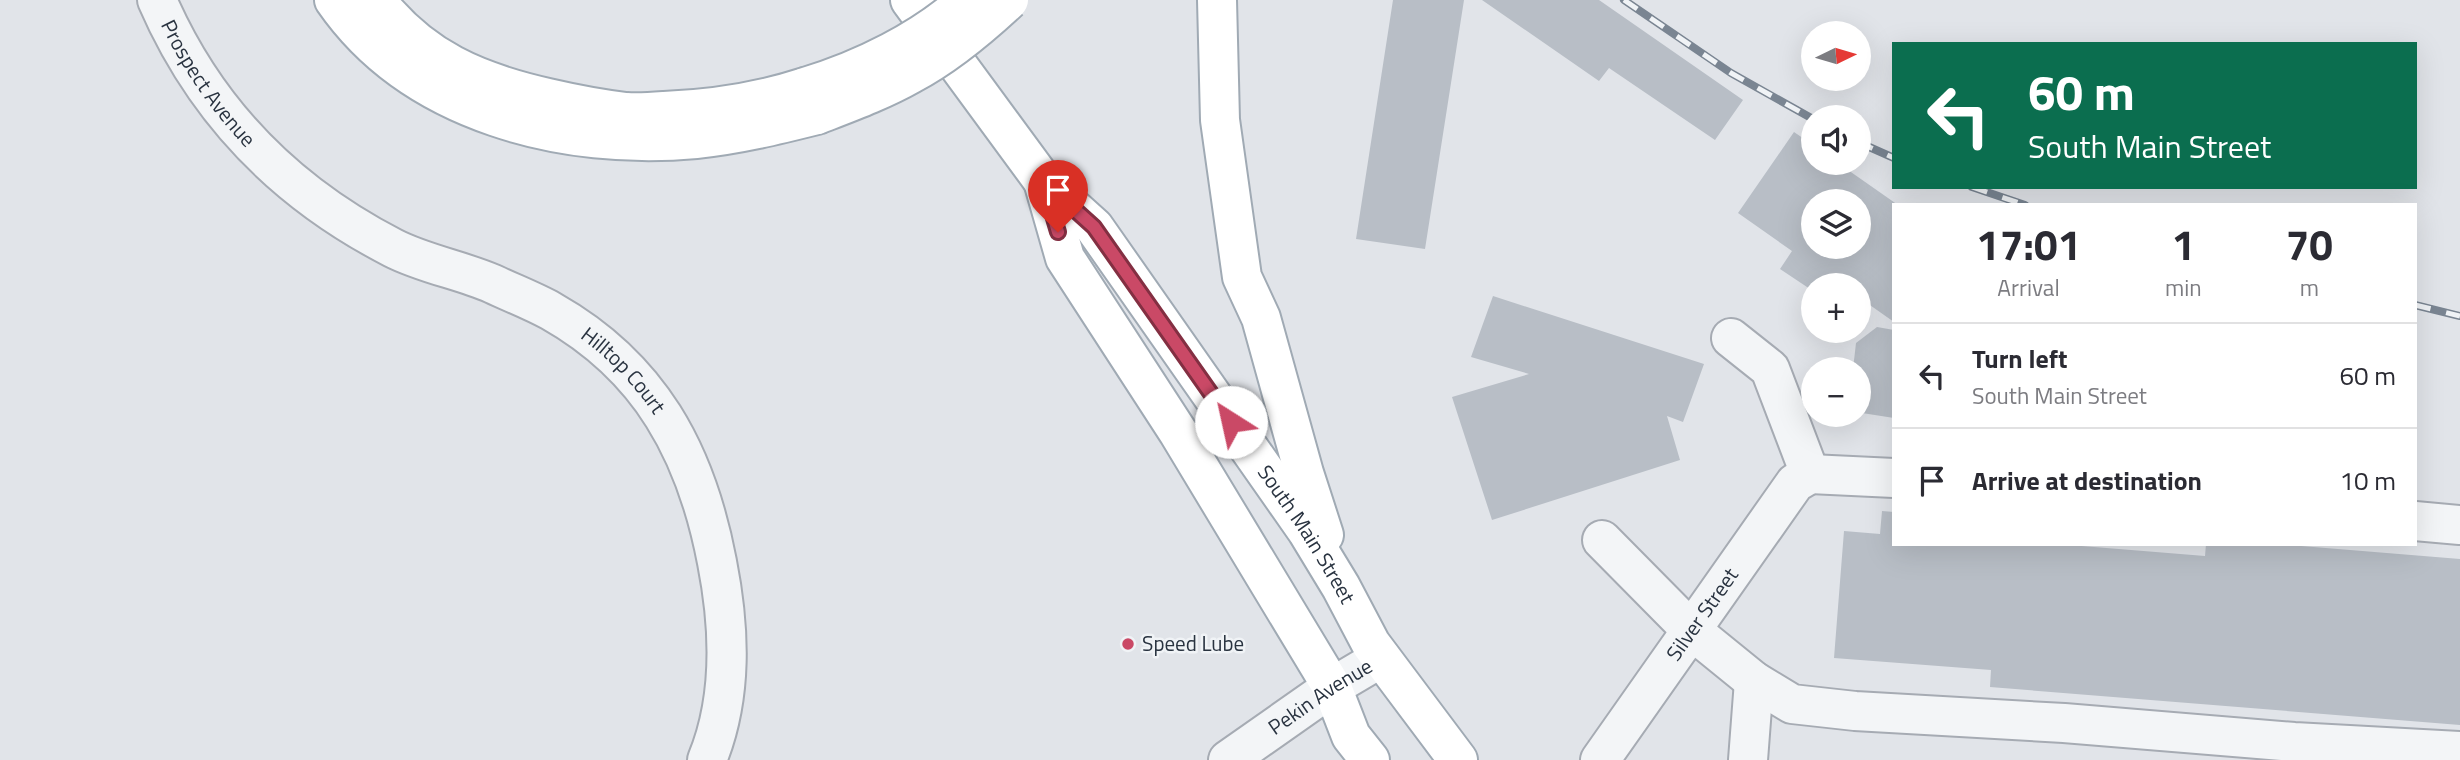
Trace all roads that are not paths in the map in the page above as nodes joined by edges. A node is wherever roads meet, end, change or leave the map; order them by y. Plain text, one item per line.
1 (158, 0) edge
2 (334, 0) edge
3 (376, 0) edge
4 (910, 0) edge
5 (967, 0) edge
6 (1009, 0) edge
7 (1217, 0) edge
8 (811, 101) junction
9 (265, 160) joint
10 (1043, 181) junction
11 (1731, 338) dead end
12 (1810, 474) junction
13 (1892, 478) edge
14 (2417, 521) edge
15 (2460, 525) edge
16 (1602, 540) dead end
17 (1341, 587) junction
18 (1690, 629) junction
19 (1381, 658) junction
20 (1754, 681) junction
21 (1332, 687) junction
22 (2460, 751) edge
23 (707, 760) edge
24 (1228, 760) edge
25 (1370, 760) edge
26 (1458, 760) edge
27 (1600, 760) edge
28 (1748, 760) edge

1 - 9 street, Prospect Avenue
2 - 8 main road
3 - 8 main road
4 - 10 main road, South Main Street
5 - 8 main road, bridge
6 - 8 main road, bridge
7 - 17 main road
9 - 23 street, Hilltop Court
10 - 17 main road, South Main Street
10 - 21 main road, South Main Street
11 - 12 street
12 - 13 street
12 - 18 street, Silver Street
14 - 15 street
16 - 18 street
17 - 19 main road, South Main Street
18 - 20 street
18 - 27 street, Silver Street
19 - 21 street, Pekin Avenue
19 - 26 main road, South Main Street
20 - 22 street
20 - 28 street
21 - 24 street, Pekin Avenue
21 - 25 main road, South Main Street

